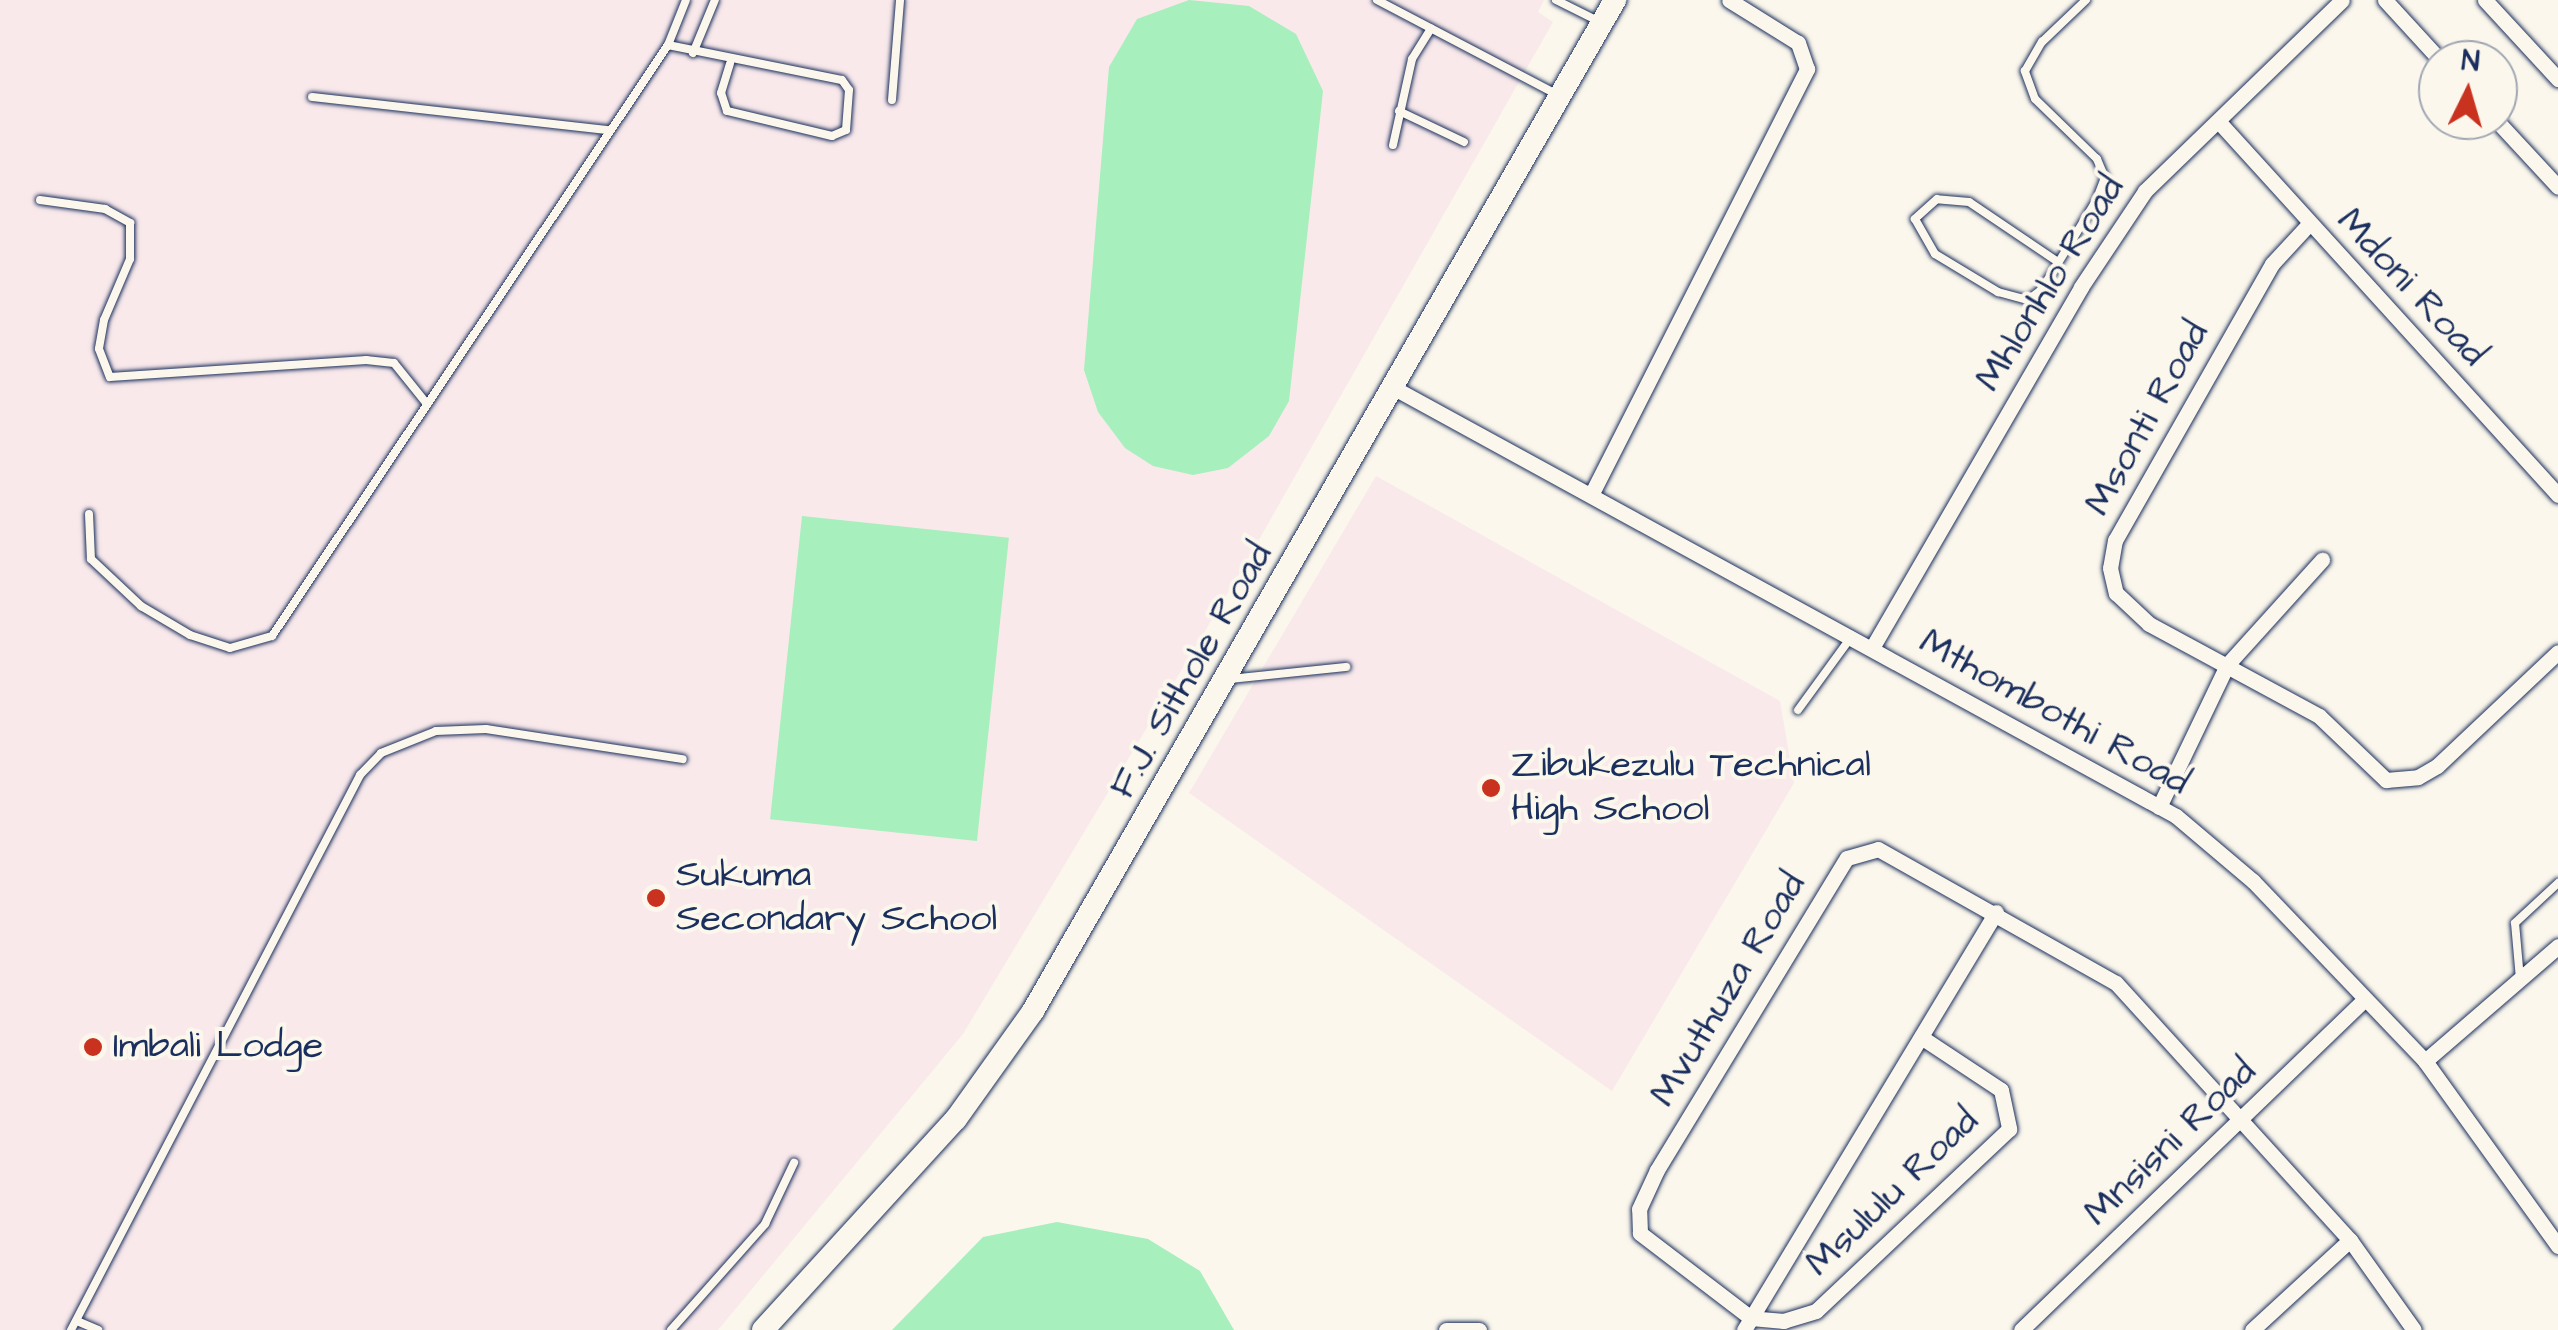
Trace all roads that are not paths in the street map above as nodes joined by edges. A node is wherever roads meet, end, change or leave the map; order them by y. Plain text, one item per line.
1 (686, 0) edge
2 (715, 0) edge
3 (900, 0) edge
4 (1377, 0) edge
5 (1556, 0) edge
6 (1616, 0) edge
7 (1729, 0) edge
8 (2086, 0) edge
9 (2342, 0) edge
10 (2385, 0) edge
11 (2485, 0) edge
12 (1602, 24) junction
13 (1431, 28) junction
14 (2422, 40) edge
15 (668, 45) junction
16 (693, 52) junction
17 (730, 63) junction
18 (2558, 79) edge
19 (1560, 96) junction
20 (312, 98) dead end
21 (892, 100) dead end
22 (1400, 112) junction
23 (2219, 122) junction
24 (607, 130) junction
25 (2515, 140) edge
26 (1464, 142) dead end
27 (1392, 144) dead end
28 (2558, 187) edge
29 (40, 200) dead end
30 (2308, 224) junction
31 (2058, 262) junction
32 (1394, 388) junction
33 (427, 404) junction
34 (2558, 494) edge
35 (1591, 495) junction
36 (89, 514) dead end
37 (2322, 560) dead end
38 (1852, 636) junction
39 (1872, 648) junction
40 (2557, 656) edge
41 (2227, 665) junction
42 (1346, 667) dead end
43 (1229, 679) junction
44 (1798, 710) dead end
45 (683, 759) dead end
46 (2159, 807) junction
47 (2558, 883) edge
48 (1996, 912) junction
49 (2558, 946) edge
50 (2520, 979) junction
51 (2364, 1000) junction
52 (1921, 1037) junction
53 (2425, 1061) junction
54 (2245, 1119) junction
55 (794, 1163) dead end
56 (2350, 1240) junction
57 (2558, 1246) edge
58 (77, 1320) junction
59 (1748, 1324) edge
60 (70, 1330) edge
61 (98, 1330) edge
62 (671, 1330) edge
63 (763, 1330) edge
64 (1446, 1330) edge
65 (1479, 1330) edge
66 (2021, 1330) edge
67 (2252, 1330) edge
68 (2414, 1330) edge

1 - 15 lane
2 - 16 lane
3 - 21 lane
4 - 13 lane
5 - 12 lane
6 - 12 street, F.J. Sithole Road
7 - 35 street
8 - 31 lane
9 - 23 street, Mhlonhlo Road
10 - 14 street
11 - 18 street
12 - 19 street, F.J. Sithole Road
13 - 19 lane
13 - 22 lane
15 - 16 lane
15 - 24 lane
16 - 17 lane
17 - 17 lane
19 - 32 street, F.J. Sithole Road
20 - 24 lane
22 - 26 lane
22 - 27 lane
23 - 30 street, Mdoni Road
23 - 39 street, Mhlonhlo Road
24 - 33 lane
25 - 28 street
29 - 33 lane
30 - 34 street, Mdoni Road
30 - 41 street, Msonti Road
31 - 31 lane
32 - 35 street, Mthombothi Road
32 - 43 street, F.J. Sithole Road
33 - 36 lane
35 - 38 street, Mthombothi Road
37 - 41 street
38 - 39 street, Mthombothi Road
38 - 44 lane
39 - 46 street, Mthombothi Road
40 - 41 street, Msonti Road
41 - 46 street
42 - 43 lane
43 - 63 street, F.J. Sithole Road
45 - 58 lane
46 - 51 street, Mthombothi Road
47 - 50 lane
48 - 52 street, Msululu Road
48 - 54 street, Mvuthuza Road
48 - 59 street, Mvuthuza Road
49 - 50 street
50 - 53 street
51 - 53 street, Mthombothi Road
51 - 54 street, Mnsisni Road
52 - 59 street, Msululu Road
52 - 59 street, Msululu Road
53 - 57 street, Mthombothi Road
54 - 56 street, Mvuthuza Road
54 - 66 street, Mnsisni Road
55 - 62 lane
56 - 67 street
56 - 68 street, Mvuthuza Road
58 - 60 lane
58 - 61 lane
64 - 65 street

